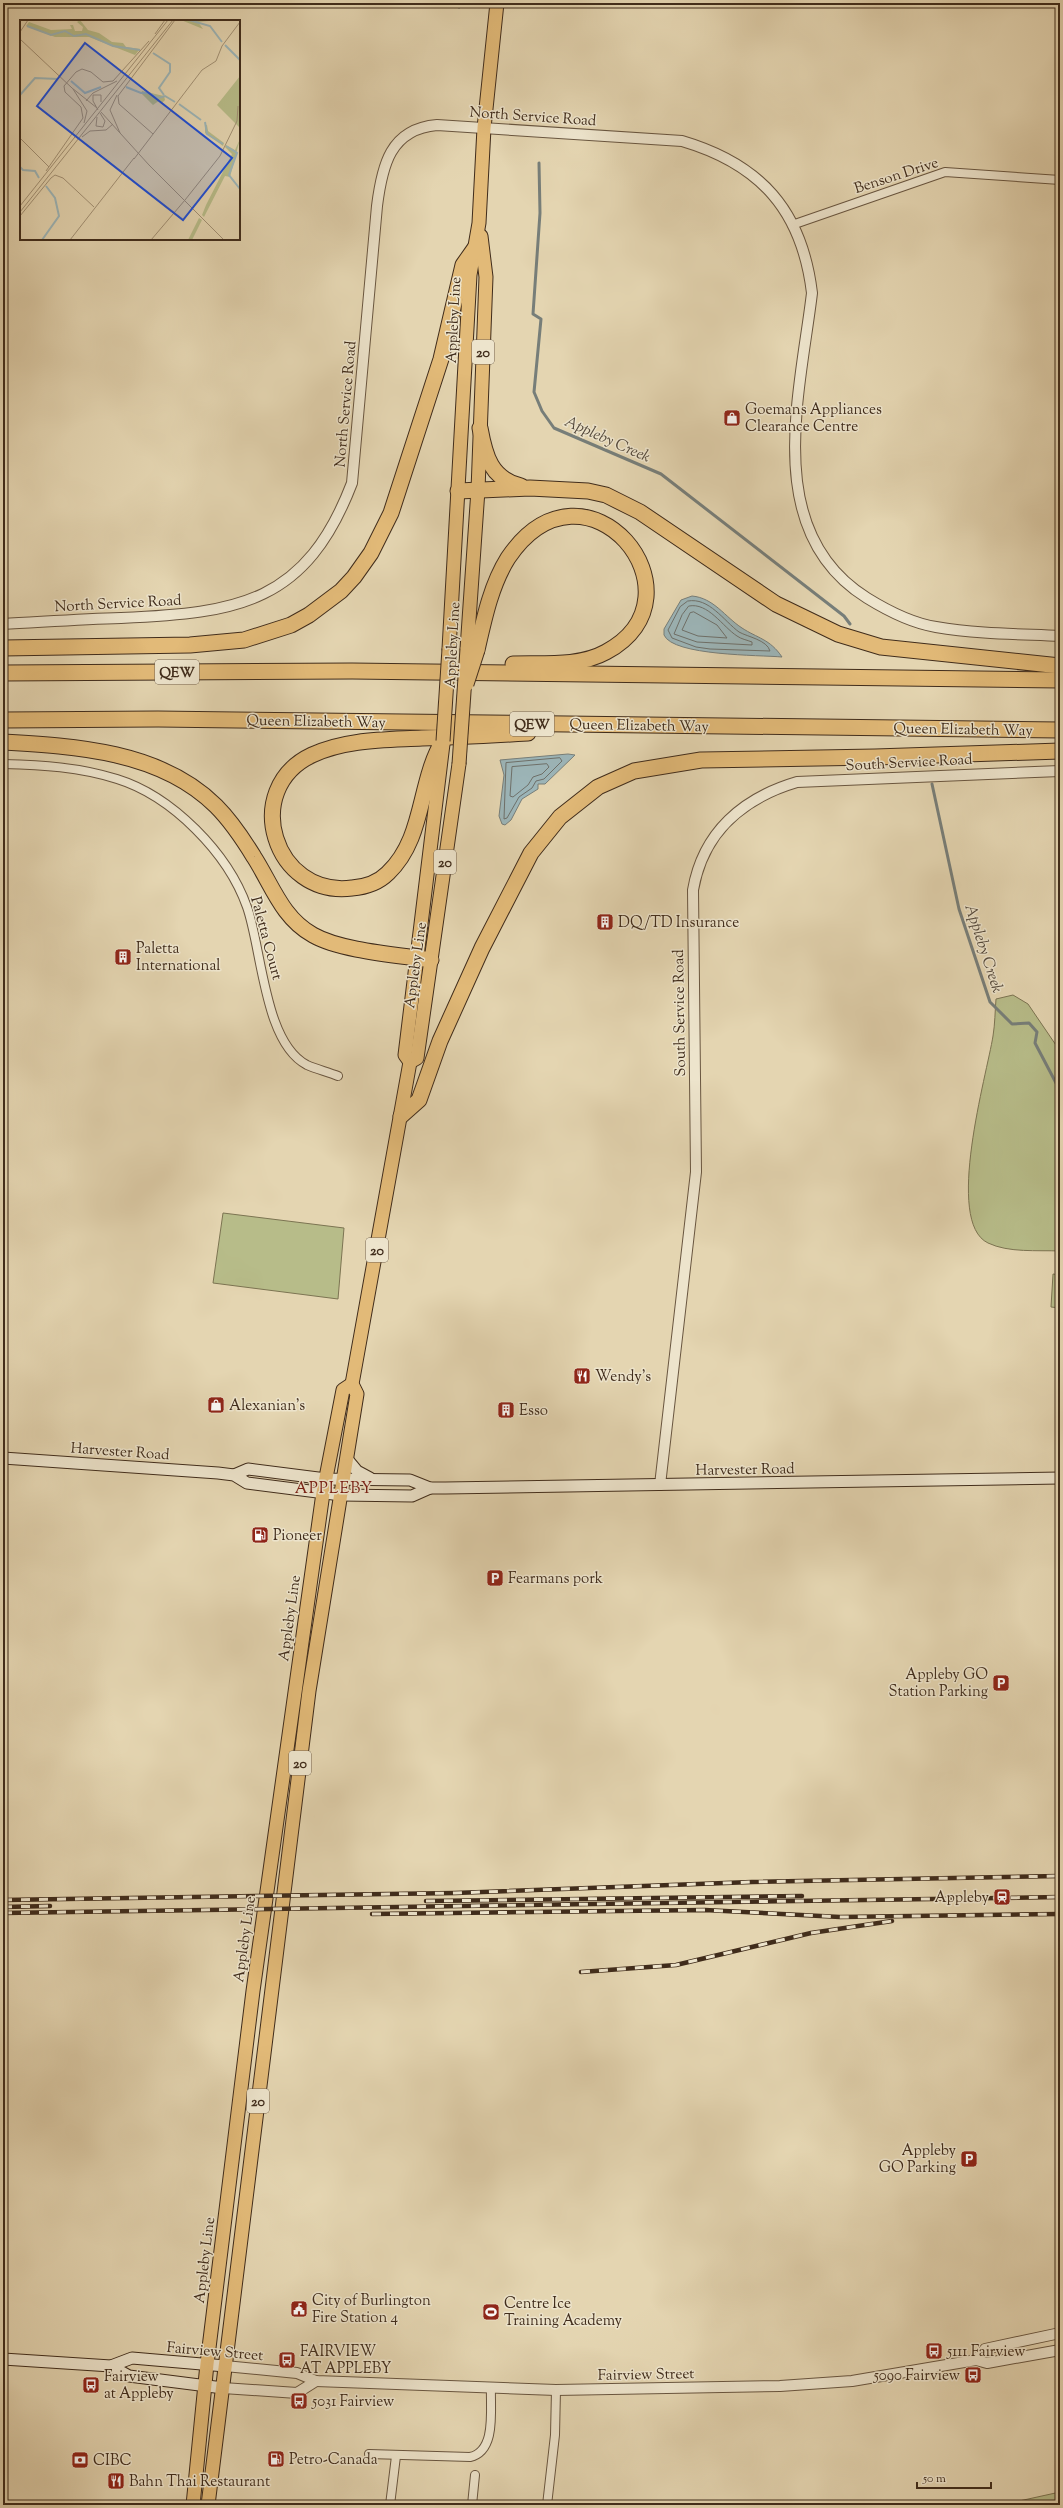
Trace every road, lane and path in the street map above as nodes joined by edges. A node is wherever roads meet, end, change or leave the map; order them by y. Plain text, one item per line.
1 (497, 3) edge
2 (484, 128) junction
3 (1060, 180) edge
4 (479, 223) junction
5 (792, 225) junction
6 (475, 248) junction
7 (480, 428) junction
8 (530, 488) junction
9 (478, 490) junction
10 (458, 491) junction
11 (3, 624) edge
12 (1060, 636) edge
13 (3, 648) edge
14 (472, 649) junction
15 (1060, 666) edge
16 (352, 671) junction
17 (3, 672) edge
18 (1060, 680) edge
19 (466, 684) joint
20 (3, 720) edge
21 (580, 725) junction
22 (1060, 730) edge
23 (443, 741) joint
24 (3, 742) edge
25 (1060, 751) edge
26 (3, 764) edge
27 (436, 764) junction
28 (1060, 771) edge
29 (425, 959) junction
30 (338, 1076) dead end
31 (401, 1116) junction
32 (352, 1384) junction
33 (3, 1458) edge
34 (347, 1459) junction
35 (234, 1475) junction
36 (1060, 1478) edge
37 (326, 1479) junction
38 (344, 1479) junction
39 (372, 1479) junction
40 (660, 1485) junction
41 (430, 1488) junction
42 (323, 1493) junction
43 (341, 1495) junction
44 (1060, 2333) edge
45 (1060, 2350) edge
46 (3, 2359) edge
47 (976, 2360) junction
48 (207, 2364) junction
49 (111, 2366) junction
50 (225, 2366) junction
51 (316, 2381) junction
52 (205, 2385) junction
53 (491, 2387) junction
54 (223, 2388) junction
55 (556, 2390) junction
56 (369, 2454) dead end
57 (396, 2456) junction
58 (475, 2475) dead end
59 (193, 2505) edge
60 (208, 2505) edge
61 (390, 2505) edge
62 (472, 2505) edge
63 (547, 2505) edge

1 - 2 main road, Appleby Line / 20
2 - 4 main road, Appleby Line / 20
2 - 5 street, North Service Road
2 - 11 street, North Service Road
3 - 5 street, Benson Drive
4 - 6 main road, Appleby Line / 20
4 - 7 main road, Appleby Line / 20
5 - 12 street, North Service Road
6 - 10 main road, Appleby Line / 20
6 - 13 highway
7 - 8 highway
7 - 9 main road, Appleby Line / 20
8 - 9 highway
8 - 15 highway
9 - 10 highway
9 - 14 main road, Appleby Line / 20
10 - 23 main road, Appleby Line / 20, bridge
14 - 16 highway
14 - 19 highway, bridge
16 - 17 highway, QEW
16 - 18 highway, QEW
19 - 29 main road, Appleby Line / 20, bridge
20 - 21 highway, Queen Elizabeth Way / QEW
21 - 22 highway, Queen Elizabeth Way / QEW
21 - 27 highway
23 - 27 highway
24 - 29 highway
25 - 31 highway
26 - 30 street, Paletta Court
27 - 29 main road, Appleby Line / 20
28 - 40 street, South Service Road
29 - 31 main road, Appleby Line / 20
31 - 32 main road, Appleby Line / 20
32 - 34 main road, Appleby Line / 20
32 - 37 main road, Appleby Line / 20
33 - 35 main road, Harvester Road
34 - 38 main road, Appleby Line / 20
34 - 39 main road
35 - 37 main road, Harvester Road
35 - 42 main road, Harvester Road
36 - 40 main road, Harvester Road
37 - 38 main road, Harvester Road
37 - 42 main road, Appleby Line / 20
38 - 39 main road, Harvester Road
38 - 43 main road, Appleby Line / 20
39 - 41 main road, Harvester Road
40 - 41 main road, Harvester Road
41 - 43 main road, Harvester Road
42 - 43 main road, Harvester Road
42 - 48 main road, Appleby Line / 20
43 - 50 main road, Appleby Line / 20
44 - 47 street
45 - 47 street, Fairview Street
46 - 49 main road, Fairview Street
47 - 55 street, Fairview Street
48 - 49 main road, Fairview Street
48 - 50 main road, Fairview Street
48 - 52 main road, Appleby Line / 20
49 - 52 main road, Fairview Street
50 - 51 street, Fairview Street
50 - 54 main road, Appleby Line / 20
51 - 53 street, Fairview Street
51 - 54 street, Fairview Street
52 - 54 main road, Fairview Street
52 - 59 main road, Appleby Line
53 - 55 street, Fairview Street
53 - 57 street
54 - 60 main road, Appleby Line
55 - 63 street
56 - 57 street
57 - 61 street
58 - 62 street

